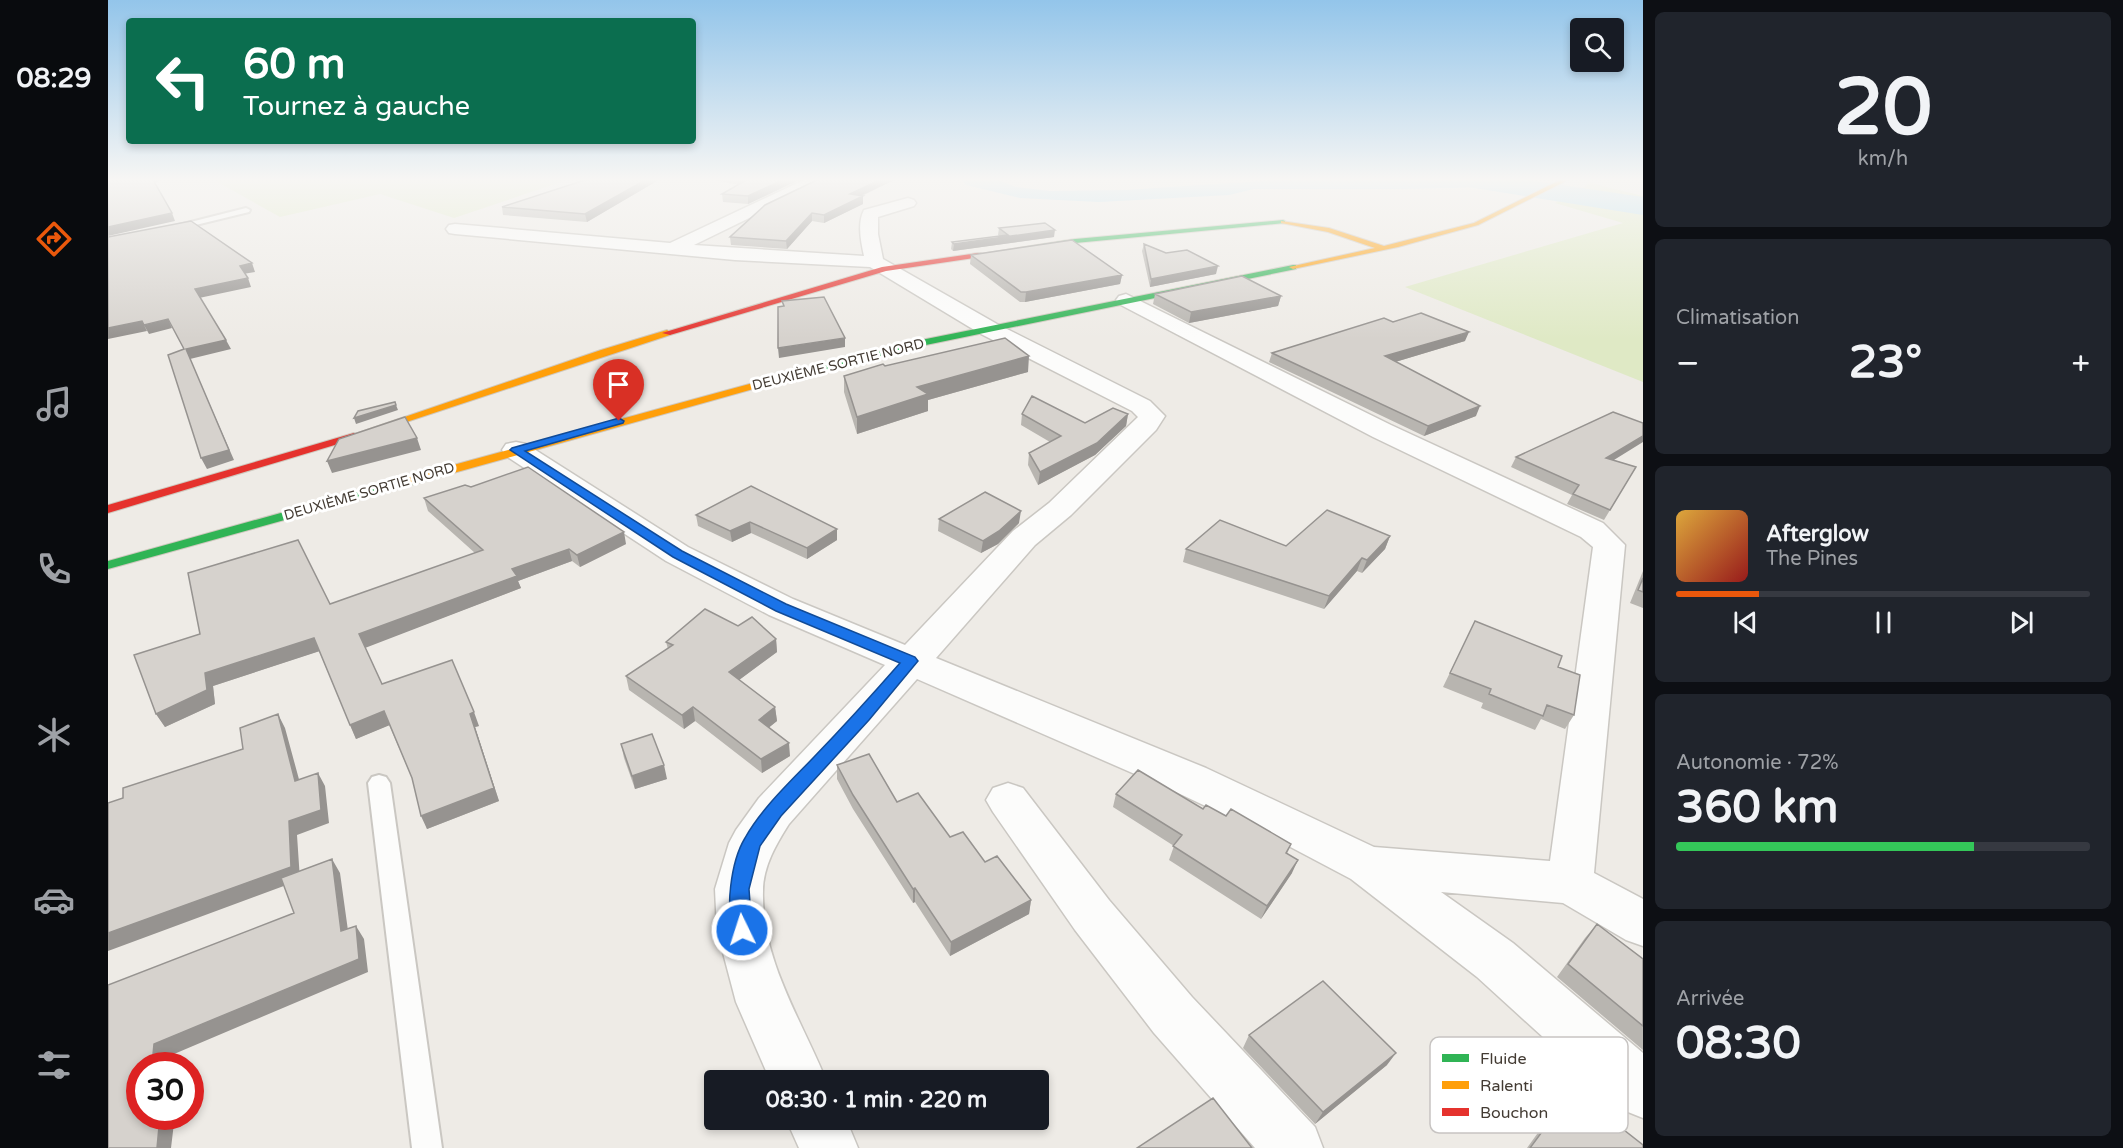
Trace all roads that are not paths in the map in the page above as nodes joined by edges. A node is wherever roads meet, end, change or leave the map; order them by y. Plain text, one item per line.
1 (485, 232) edge
2 (707, 232) edge
3 (869, 232) edge
4 (1173, 232) edge
5 (1338, 232) edge
6 (1447, 232) edge
7 (673, 248) junction
8 (1383, 248) junction
9 (879, 266) junction
10 (1126, 300) junction
11 (989, 329) junction
12 (516, 450) junction
13 (108, 509) edge
14 (108, 565) edge
15 (910, 661) junction
16 (379, 783) dead end
17 (1008, 800) dead end
18 (1367, 865) junction
19 (1570, 883) junction
20 (1643, 924) edge
21 (1583, 1037) edge
22 (793, 1070) edge
23 (1628, 1077) edge
24 (1643, 1090) edge
25 (820, 1130) edge
26 (427, 1148) edge
27 (829, 1148) edge
28 (1293, 1148) edge

1 - 7 street
2 - 7 street
3 - 9 street
4 - 9 main road
5 - 8 main road
6 - 8 main road, DEUXIÈME SORTIE NORD
7 - 9 street
8 - 10 main road, DEUXIÈME SORTIE NORD
9 - 11 street
9 - 13 main road
10 - 11 main road, DEUXIÈME SORTIE NORD
10 - 19 street
11 - 12 main road, DEUXIÈME SORTIE NORD
11 - 15 street
12 - 14 main road, DEUXIÈME SORTIE NORD
12 - 15 street
15 - 18 street
15 - 22 street
16 - 26 lane
17 - 28 street
18 - 19 street
18 - 21 street
19 - 20 street
23 - 24 street
25 - 27 street

